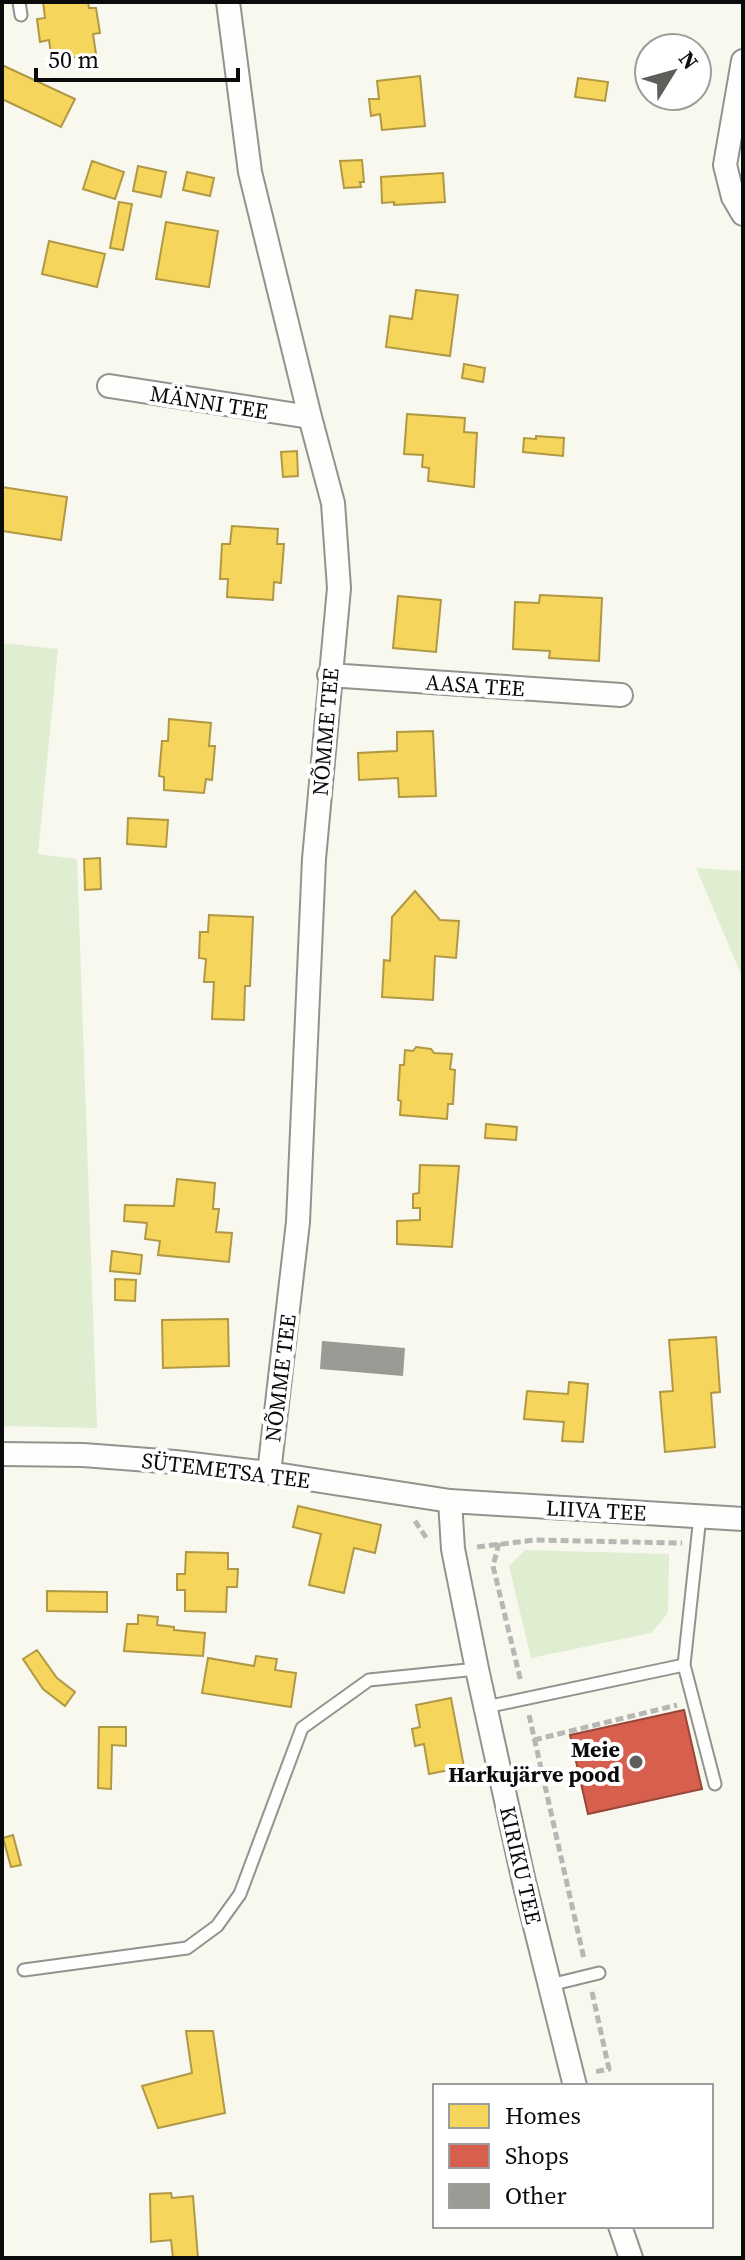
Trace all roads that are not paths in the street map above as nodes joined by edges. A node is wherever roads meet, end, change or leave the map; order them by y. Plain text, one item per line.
1 (19, 2) edge
2 (228, 2) edge
3 (21, 15) dead end
4 (743, 61) edge
5 (743, 214) edge
6 (109, 386) dead end
7 (310, 417) junction
8 (329, 675) junction
9 (621, 695) dead end
10 (2, 1454) edge
11 (269, 1473) junction
12 (450, 1501) junction
13 (700, 1516) junction
14 (743, 1519) edge
15 (684, 1665) junction
16 (477, 1669) junction
17 (486, 1707) junction
18 (715, 1784) dead end
19 (24, 1970) dead end
20 (593, 1974) road end
21 (550, 1985) junction
22 (574, 2081) edge
23 (621, 2228) edge
24 (631, 2258) edge

1 - 3 lane
2 - 7 street, NÕMME TEE
4 - 5 street
6 - 7 street, MÄNNI TEE
7 - 8 street, NÕMME TEE
8 - 9 street, AASA TEE
8 - 11 street, NÕMME TEE
10 - 11 street, SÜTEMETSA TEE
11 - 12 street, SÜTEMETSA TEE
12 - 13 street, LIIVA TEE
12 - 16 street, KIRIKU TEE
13 - 14 street, LIIVA TEE
13 - 15 lane
15 - 17 lane
15 - 18 lane
16 - 17 street, KIRIKU TEE
16 - 19 lane
17 - 21 street, KIRIKU TEE
20 - 21 lane
21 - 22 street, KIRIKU TEE
23 - 24 street

